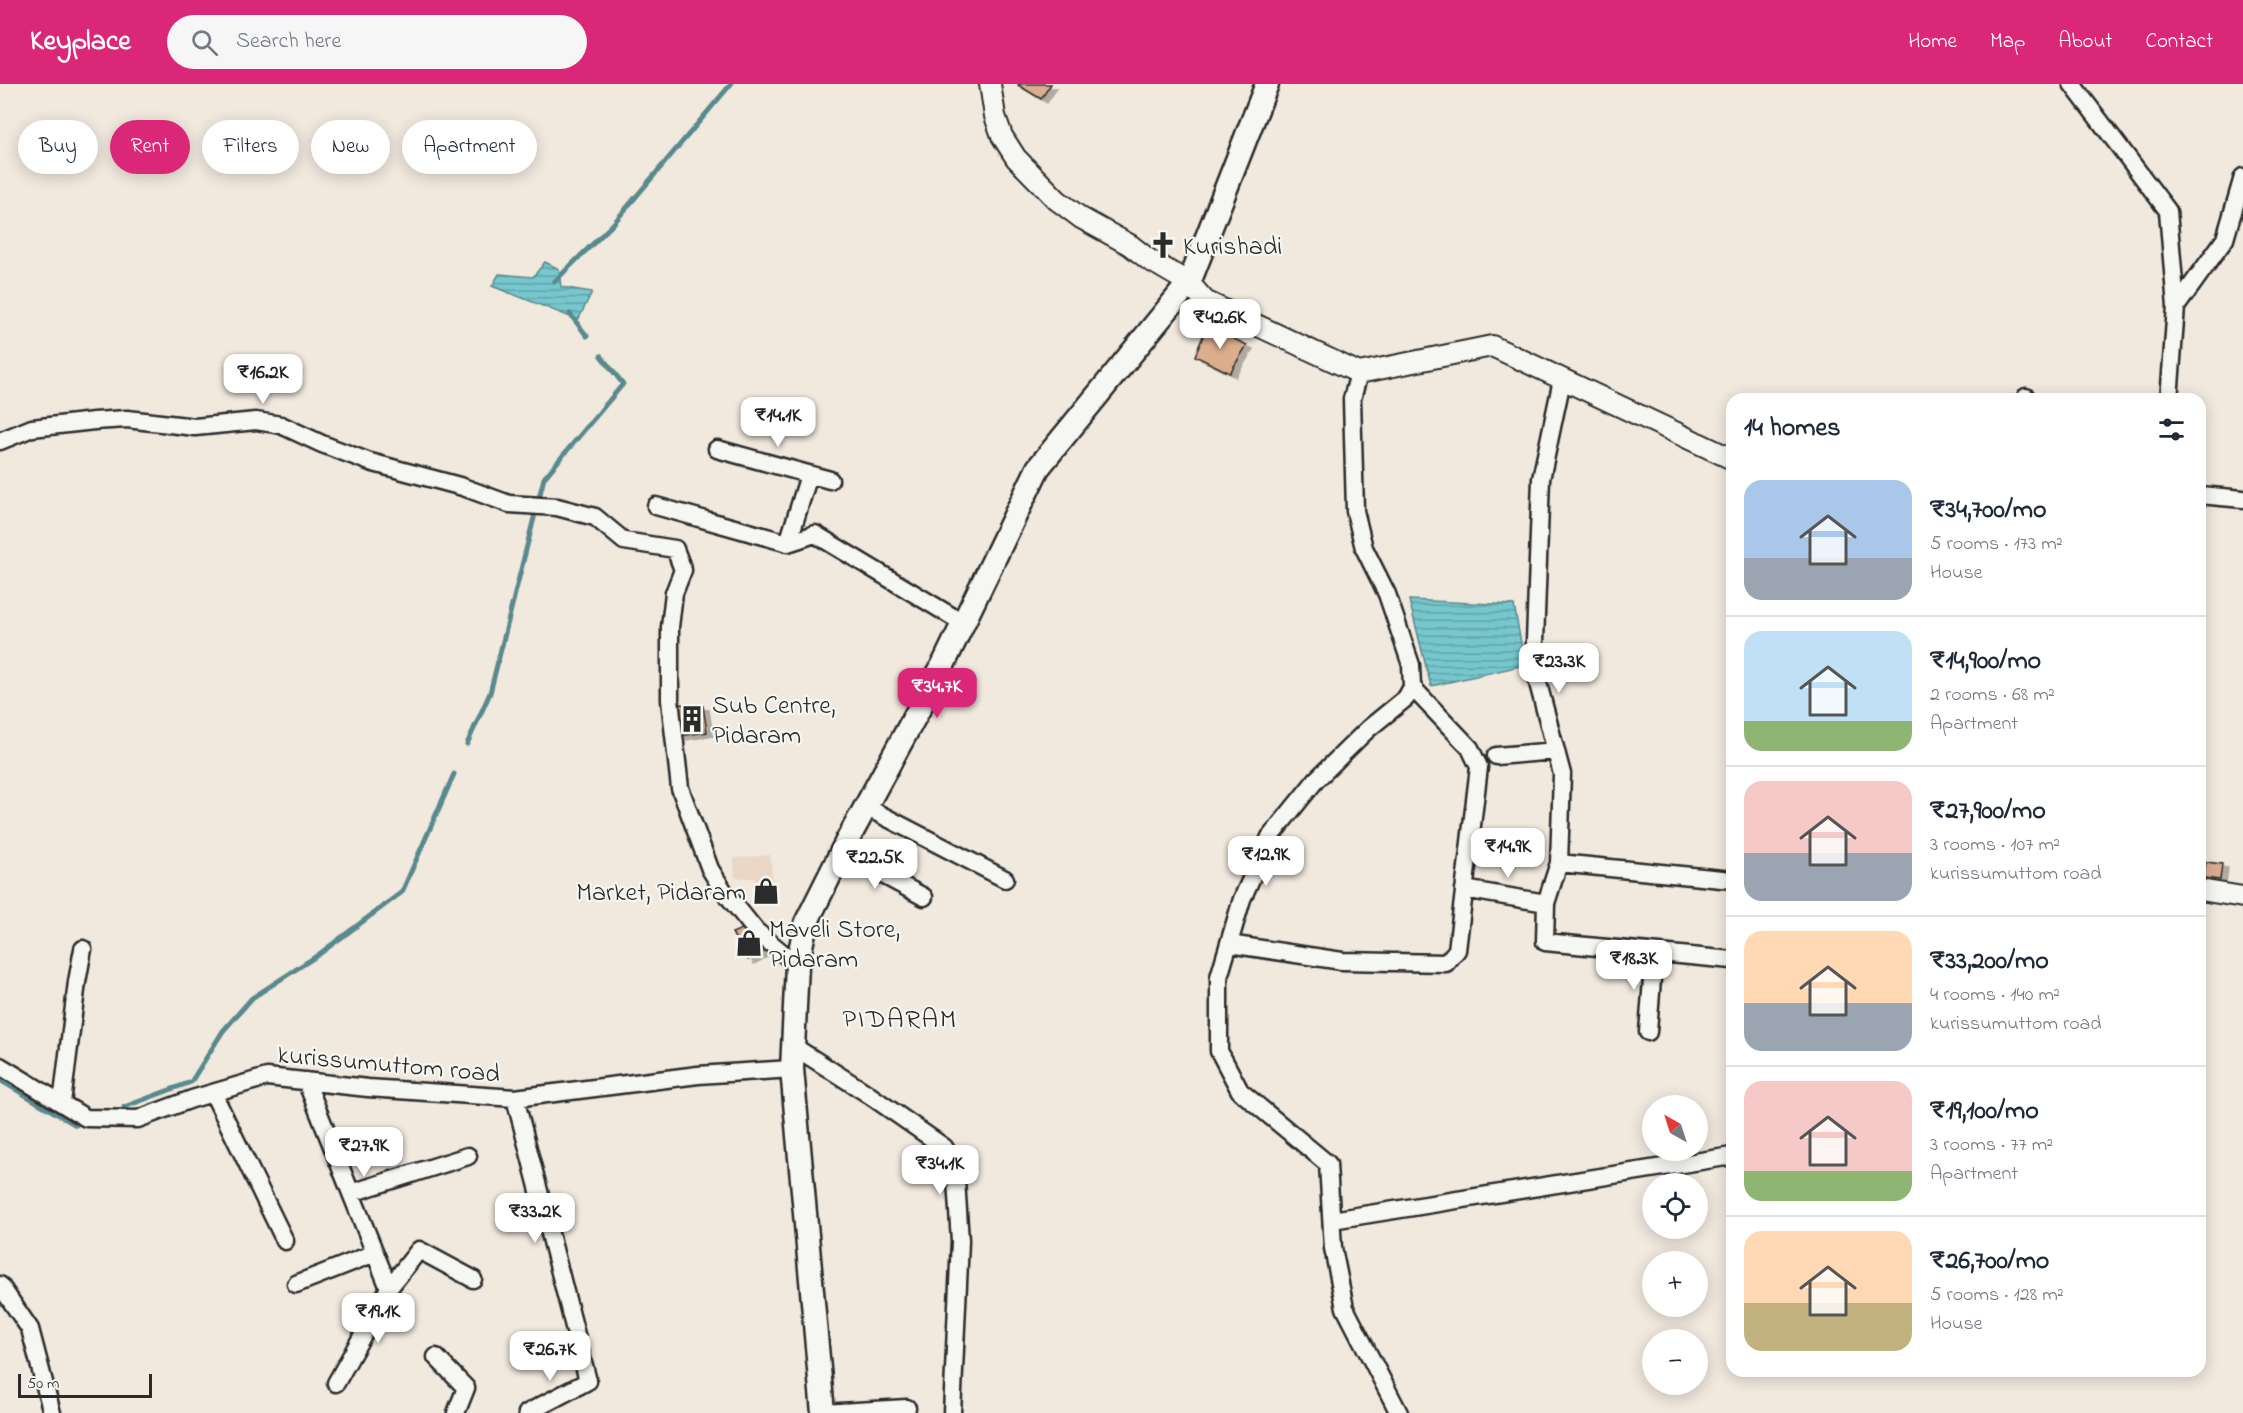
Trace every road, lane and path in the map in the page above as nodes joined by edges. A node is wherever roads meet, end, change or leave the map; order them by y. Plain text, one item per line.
1 (990, 84) edge
2 (1267, 84) edge
3 (2072, 84) edge
4 (2243, 177) edge
5 (1189, 283) junction
6 (2176, 307) junction
7 (1359, 373) junction
8 (1562, 380) junction
9 (2169, 393) edge
10 (0, 441) edge
11 (717, 449) dead end
12 (1726, 456) edge
13 (809, 475) junction
14 (830, 480) dead end
15 (2206, 496) edge
16 (2243, 499) edge
17 (656, 506) dead end
18 (788, 543) junction
19 (963, 622) junction
20 (1412, 687) junction
21 (1556, 751) junction
22 (1496, 756) dead end
23 (866, 807) junction
24 (842, 852) junction
25 (1559, 863) junction
26 (1005, 879) dead end
27 (1726, 879) edge
28 (1464, 889) junction
29 (2206, 891) edge
30 (924, 897) dead end
31 (2243, 897) edge
32 (1546, 903) junction
33 (1229, 944) junction
34 (84, 949) dead end
35 (1654, 953) junction
36 (1726, 959) edge
37 (797, 965) junction
38 (1648, 1032) dead end
39 (794, 1046) junction
40 (0, 1066) edge
41 (792, 1069) junction
42 (306, 1081) junction
43 (213, 1093) junction
44 (515, 1098) junction
45 (62, 1103) junction
46 (468, 1156) dead end
47 (1726, 1157) edge
48 (351, 1193) junction
49 (1332, 1220) junction
50 (285, 1241) dead end
51 (375, 1253) junction
52 (473, 1279) dead end
53 (296, 1284) dead end
54 (0, 1285) edge
55 (389, 1288) junction
56 (435, 1357) dead end
57 (336, 1383) dead end
58 (907, 1408) dead end
59 (51, 1413) edge
60 (456, 1413) edge
61 (527, 1413) edge
62 (823, 1413) edge
63 (952, 1413) edge
64 (1399, 1413) edge

1 - 5 street
2 - 5 main road
3 - 6 street
4 - 6 street
5 - 7 street
5 - 19 main road
6 - 9 street
7 - 8 street
7 - 20 street
8 - 12 street
8 - 21 street
10 - 37 street
11 - 13 street
13 - 14 street
13 - 18 street
15 - 16 street
17 - 18 street
18 - 19 street
19 - 23 main road
20 - 28 street
20 - 33 street
21 - 22 street
21 - 25 street
23 - 24 main road
23 - 26 street
24 - 30 street
24 - 37 main road
25 - 27 street
25 - 32 street
28 - 32 street
28 - 33 street
29 - 31 street
32 - 35 street
33 - 49 street
34 - 45 street
35 - 36 street
35 - 38 street
37 - 39 main road
39 - 41 main road
39 - 63 street
40 - 45 street, kurissumuttom road
41 - 44 street, kurissumuttom road
41 - 62 main road
42 - 43 street, kurissumuttom road
42 - 44 street, kurissumuttom road
42 - 48 street
43 - 45 street, kurissumuttom road
43 - 50 street
44 - 61 street
46 - 48 street
47 - 49 street
48 - 51 street
49 - 64 street
51 - 53 street
51 - 55 street
52 - 55 street
54 - 59 street
55 - 57 street
56 - 60 street
58 - 62 street

